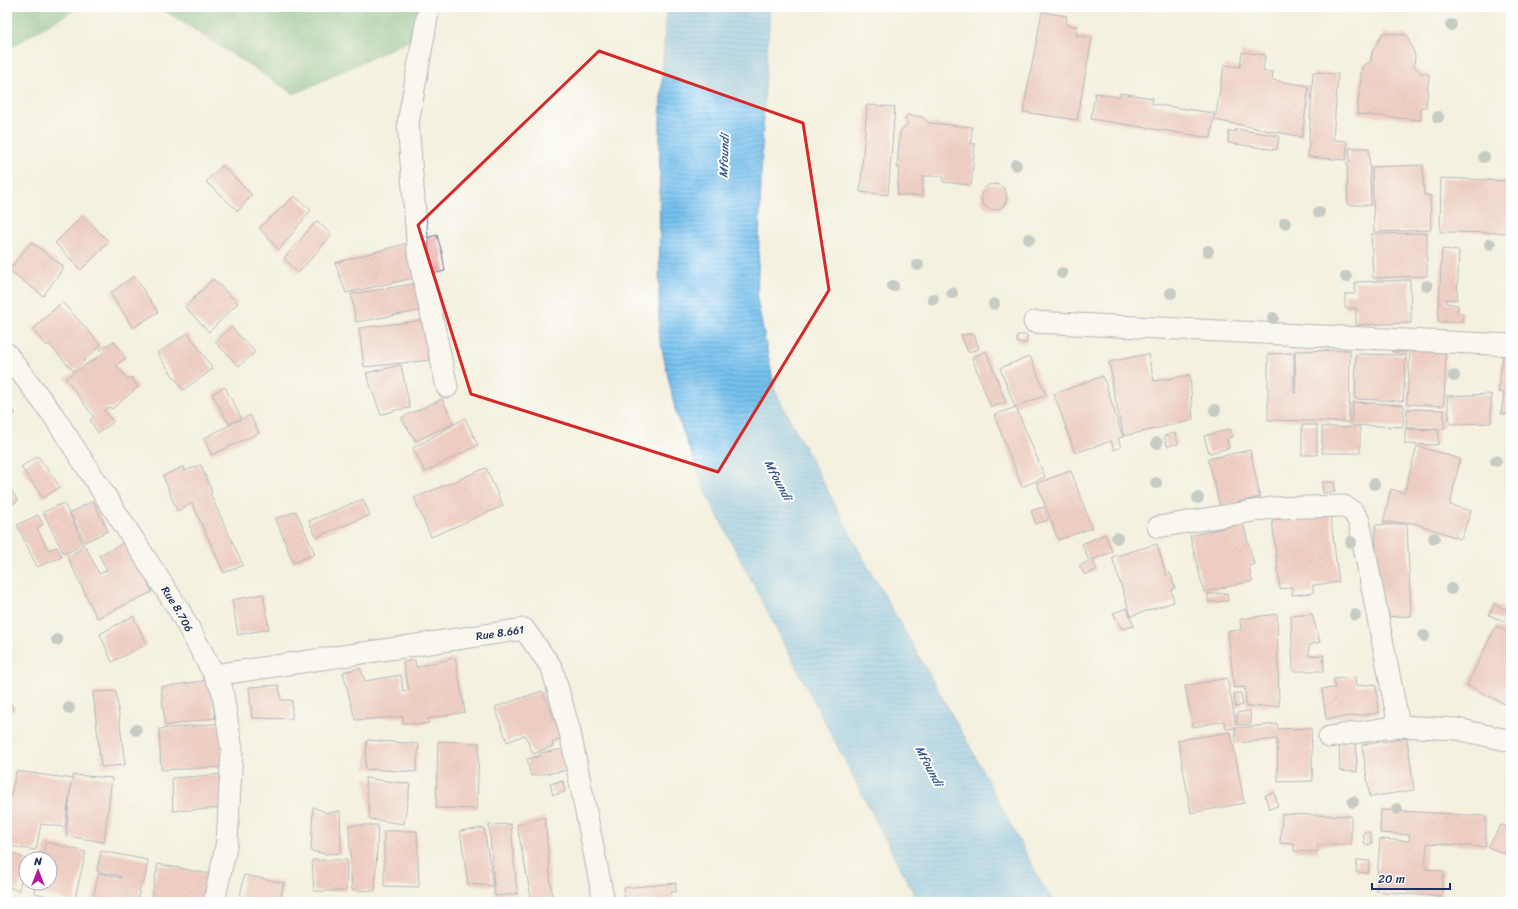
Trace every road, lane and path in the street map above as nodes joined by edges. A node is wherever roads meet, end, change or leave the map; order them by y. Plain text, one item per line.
1 (429, 7) edge
2 (1034, 322) dead end
3 (1511, 345) edge
4 (7, 354) edge
5 (447, 388) dead end
6 (1158, 527) dead end
7 (214, 674) junction
8 (1399, 726) junction
9 (1329, 737) dead end
10 (1511, 741) edge
11 (214, 902) edge
12 (604, 902) edge

1 - 5 street
2 - 3 street
4 - 7 street, Rue 8.706
6 - 8 street
7 - 11 street, Rue 8.706
7 - 12 street, Rue 8.661
8 - 9 street
8 - 10 street

